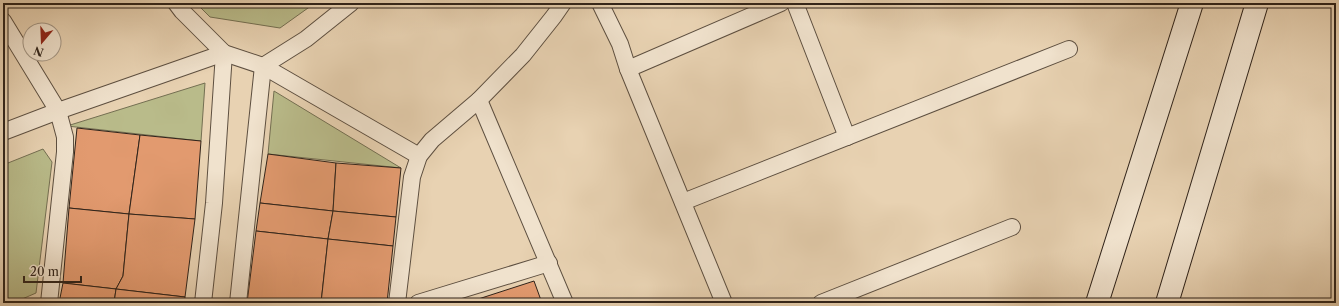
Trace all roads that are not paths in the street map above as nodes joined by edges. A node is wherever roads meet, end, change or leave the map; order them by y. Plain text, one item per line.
1 (176, 3) edge
2 (351, 3) edge
3 (563, 3) edge
4 (600, 3) edge
5 (781, 3) edge
6 (795, 3) edge
7 (1192, 3) edge
8 (1257, 3) edge
9 (3, 21) edge
10 (1069, 49) dead end
11 (224, 53) junction
12 (263, 66) junction
13 (628, 69) junction
14 (479, 100) junction
15 (58, 111) junction
16 (3, 132) edge
17 (847, 137) junction
18 (419, 156) junction
19 (683, 202) junction
20 (1012, 228) dead end
21 (549, 262) junction
22 (48, 303) edge
23 (203, 303) edge
24 (238, 303) edge
25 (397, 303) edge
26 (418, 303) edge
27 (565, 303) edge
28 (724, 303) edge
29 (822, 303) edge
30 (1097, 303) edge
31 (1167, 303) edge

1 - 11 street
2 - 12 street
3 - 14 street
4 - 13 street
5 - 13 street
6 - 17 street
7 - 30 main road
8 - 31 main road
9 - 15 street
10 - 17 street
11 - 12 street
11 - 15 street
11 - 23 street
12 - 18 street
12 - 24 street
13 - 19 street
14 - 18 street
14 - 21 street
15 - 16 street
15 - 22 street
17 - 19 street
18 - 25 street
19 - 28 street
20 - 29 street
21 - 26 street
21 - 27 street

